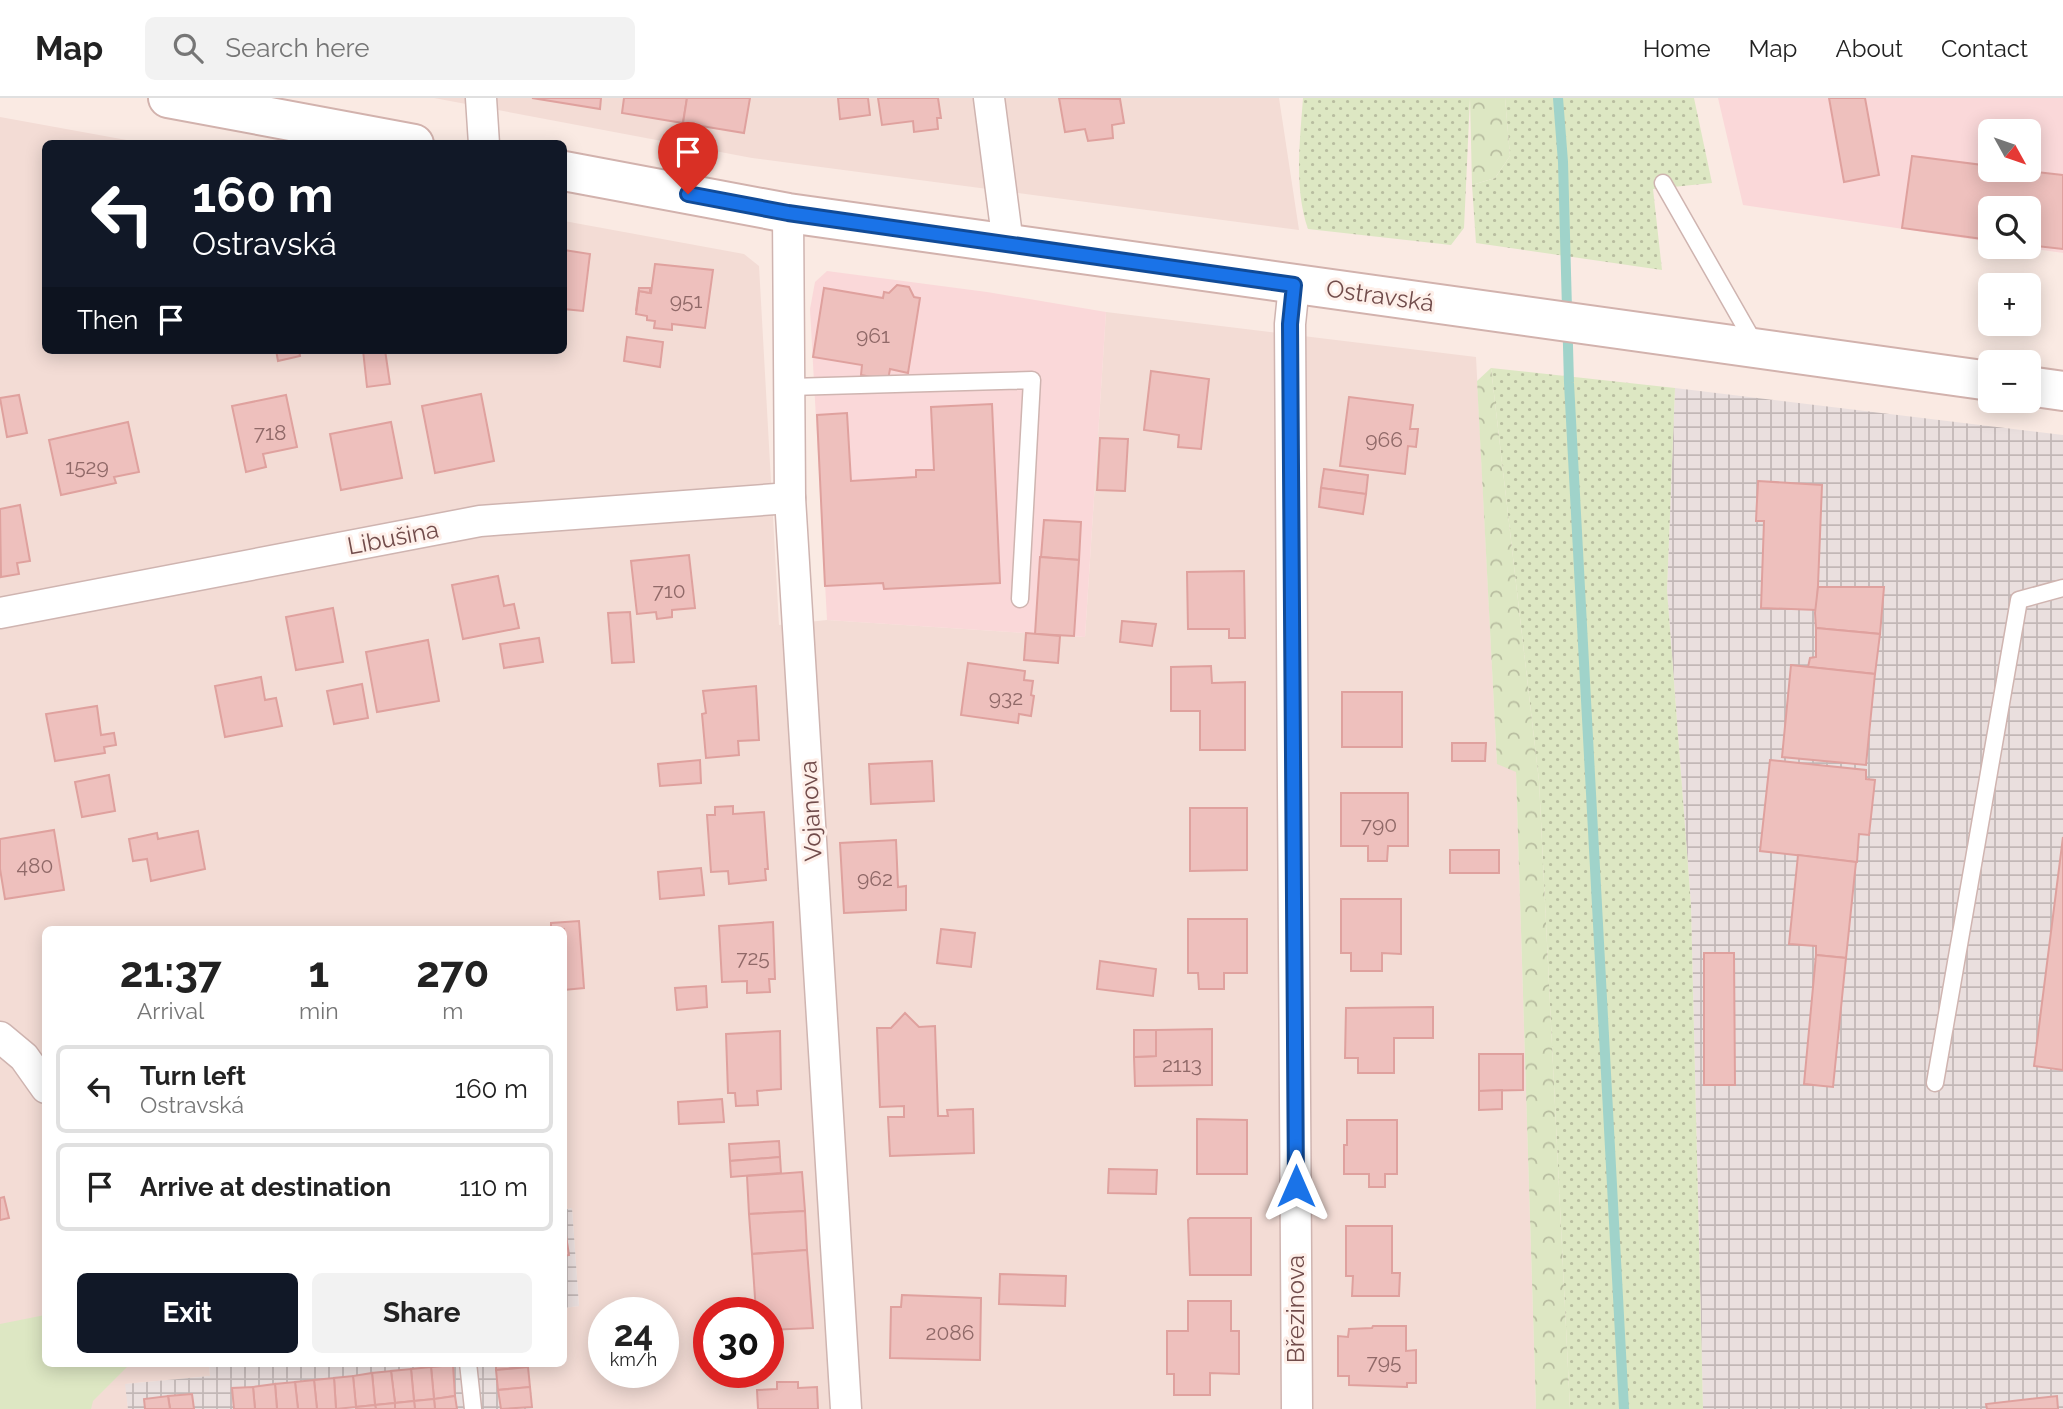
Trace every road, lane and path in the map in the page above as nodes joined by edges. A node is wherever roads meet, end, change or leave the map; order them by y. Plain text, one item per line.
1 (168, 98) edge
2 (481, 98) edge
3 (989, 98) edge
4 (393, 140) edge
5 (484, 140) edge
6 (567, 172) edge
7 (1662, 183) dead end
8 (788, 213) junction
9 (1008, 244) junction
10 (1294, 285) junction
11 (1757, 348) junction
12 (1978, 379) edge
13 (790, 387) junction
14 (2041, 388) edge
15 (2063, 391) edge
16 (790, 498) junction
17 (2063, 588) edge
18 (1020, 599) dead end
19 (0, 613) edge
20 (0, 1037) edge
21 (42, 1082) edge
22 (1935, 1083) dead end
23 (469, 1367) edge
24 (474, 1409) edge
25 (846, 1409) edge
26 (1297, 1409) edge

1 - 4 street
2 - 5 street
3 - 9 street
6 - 8 street, Ostravská
7 - 11 lane
8 - 9 street, Ostravská
8 - 13 street, Vojanova
9 - 10 street, Ostravská
10 - 11 street, Ostravská
10 - 26 street, Březinova
11 - 12 street, Ostravská
13 - 16 street, Vojanova
13 - 18 lane
14 - 15 street
16 - 19 street, Libušina
16 - 25 street, Vojanova
17 - 22 lane
20 - 21 street
23 - 24 lane

